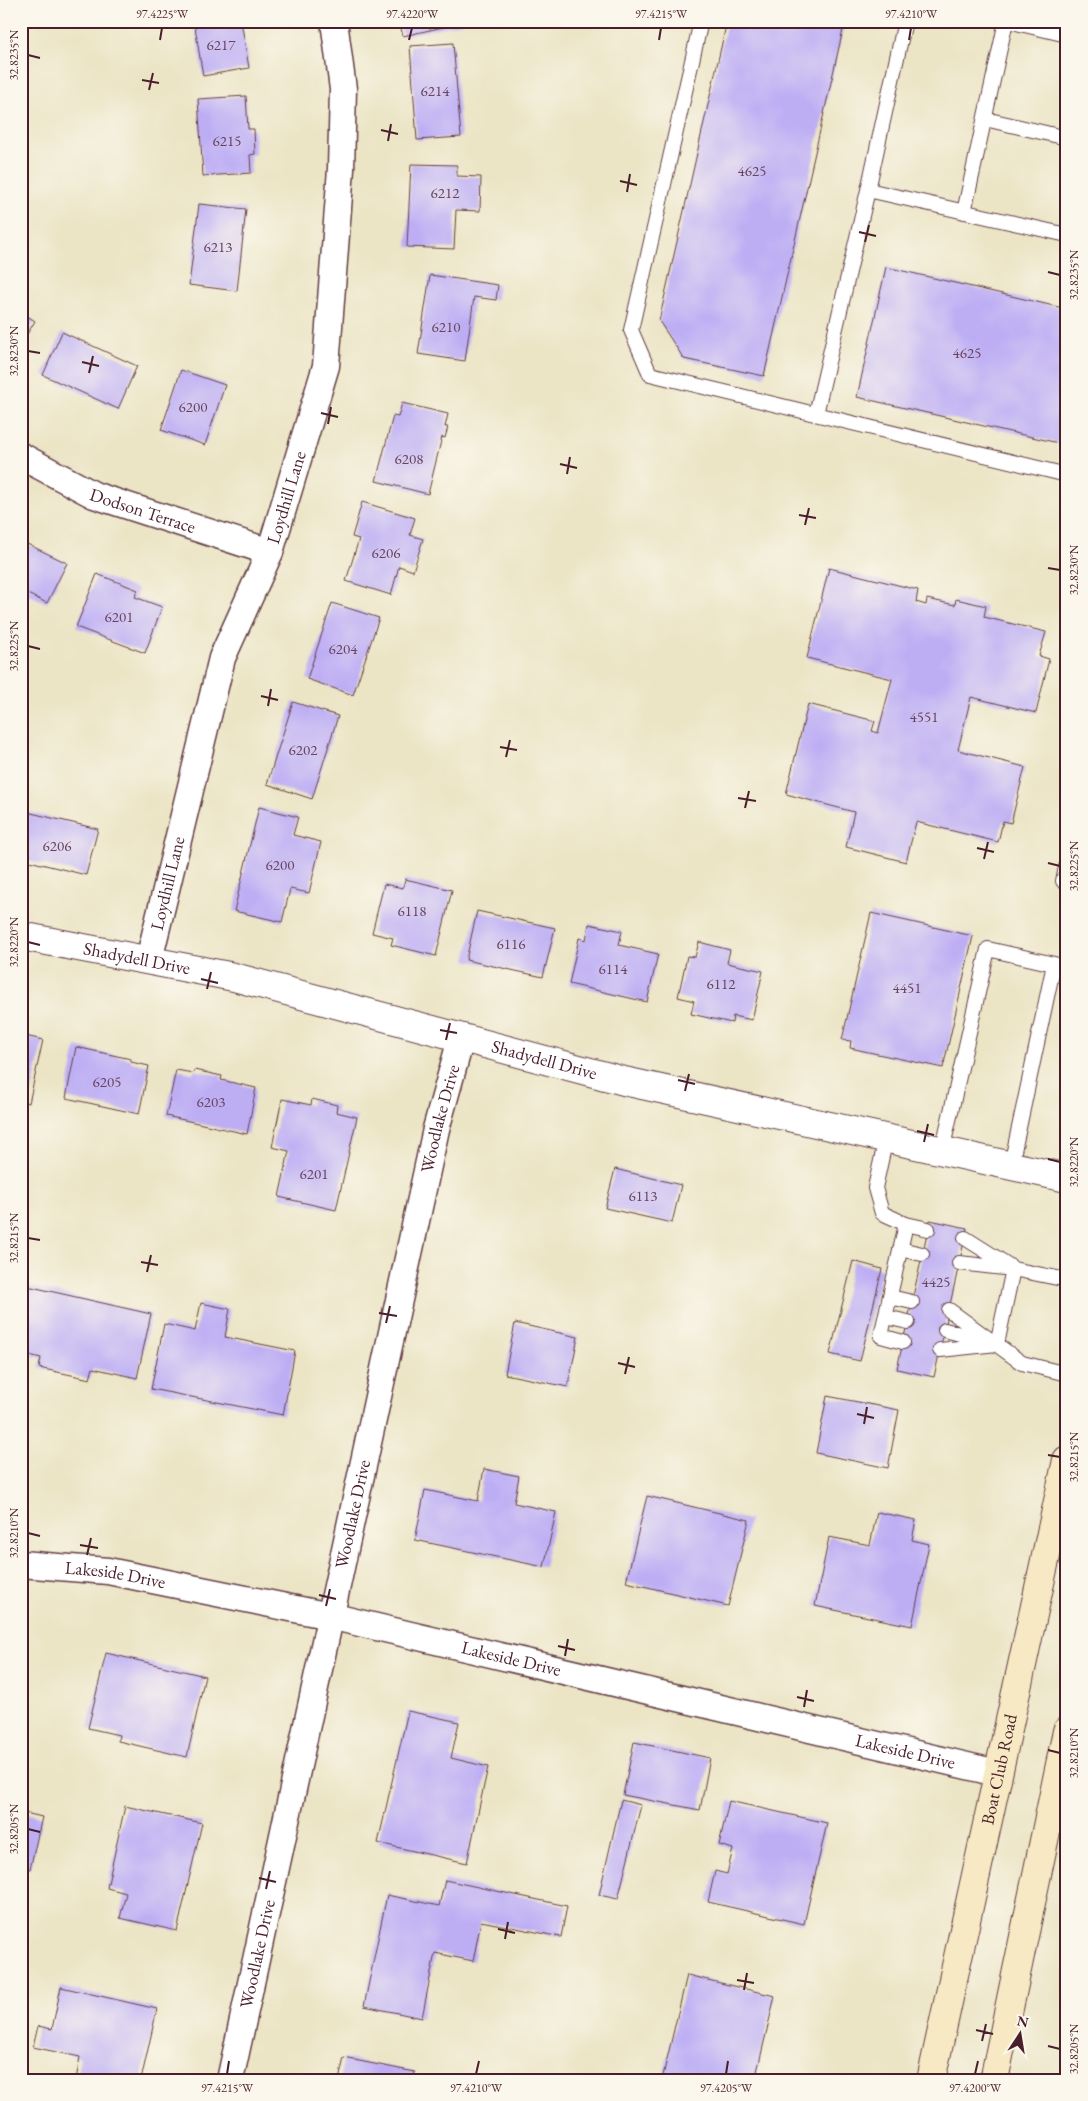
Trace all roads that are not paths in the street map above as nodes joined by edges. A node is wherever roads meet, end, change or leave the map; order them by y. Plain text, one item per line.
1 (334, 21) edge
2 (701, 21) edge
3 (905, 21) edge
4 (1007, 21) edge
5 (1067, 35) edge
6 (985, 119) junction
7 (1067, 138) edge
8 (868, 190) junction
9 (964, 212) junction
10 (1067, 235) edge
11 (816, 414) junction
12 (21, 456) edge
13 (1067, 475) edge
14 (270, 552) junction
15 (1067, 863) edge
16 (1067, 882) edge
17 (21, 936) edge
18 (149, 960) junction
19 (1060, 965) edge
20 (461, 1039) junction
21 (886, 1138) junction
22 (942, 1151) junction
23 (1011, 1165) junction
24 (1067, 1178) edge
25 (906, 1224) junction
26 (928, 1229) dead end
27 (965, 1238) dead end
28 (900, 1250) junction
29 (922, 1254) dead end
30 (960, 1263) dead end
31 (1013, 1269) junction
32 (1067, 1280) edge
33 (890, 1297) junction
34 (912, 1302) dead end
35 (948, 1310) dead end
36 (886, 1317) junction
37 (908, 1322) dead end
38 (945, 1330) dead end
39 (903, 1342) dead end
40 (997, 1344) junction
41 (940, 1350) dead end
42 (1067, 1374) edge
43 (1067, 1460) edge
44 (21, 1564) edge
45 (330, 1616) junction
46 (1067, 1731) edge
47 (997, 1773) junction
48 (1058, 1815) edge
49 (230, 2080) edge
50 (931, 2080) edge
51 (994, 2080) edge

1 - 14 street, Loydhill Lane
2 - 11 lane
3 - 8 lane
4 - 5 lane
4 - 6 lane
6 - 7 lane
6 - 9 lane
8 - 9 lane
8 - 11 lane
9 - 10 lane
11 - 13 lane
12 - 14 street, Dodson Terrace
14 - 18 street, Loydhill Lane
15 - 16 lane
17 - 18 street, Shadydell Drive
18 - 20 street, Shadydell Drive
19 - 22 lane
19 - 23 lane
20 - 21 street, Shadydell Drive
20 - 45 street, Woodlake Drive
21 - 22 street, Shadydell Drive
21 - 25 lane
22 - 23 street, Shadydell Drive
23 - 24 street, Shadydell Drive
25 - 26 lane
25 - 28 lane
27 - 31 lane
28 - 29 lane
28 - 33 lane
30 - 31 lane
31 - 32 lane
31 - 40 lane
33 - 34 lane
33 - 36 lane
35 - 40 lane
36 - 37 lane
36 - 39 lane
38 - 40 lane
40 - 41 lane
40 - 42 lane
43 - 47 main road, Boat Club Road
44 - 45 street, Lakeside Drive
45 - 47 street, Lakeside Drive
45 - 49 street, Woodlake Drive
46 - 48 main road
47 - 50 main road, Boat Club Road
48 - 51 main road

